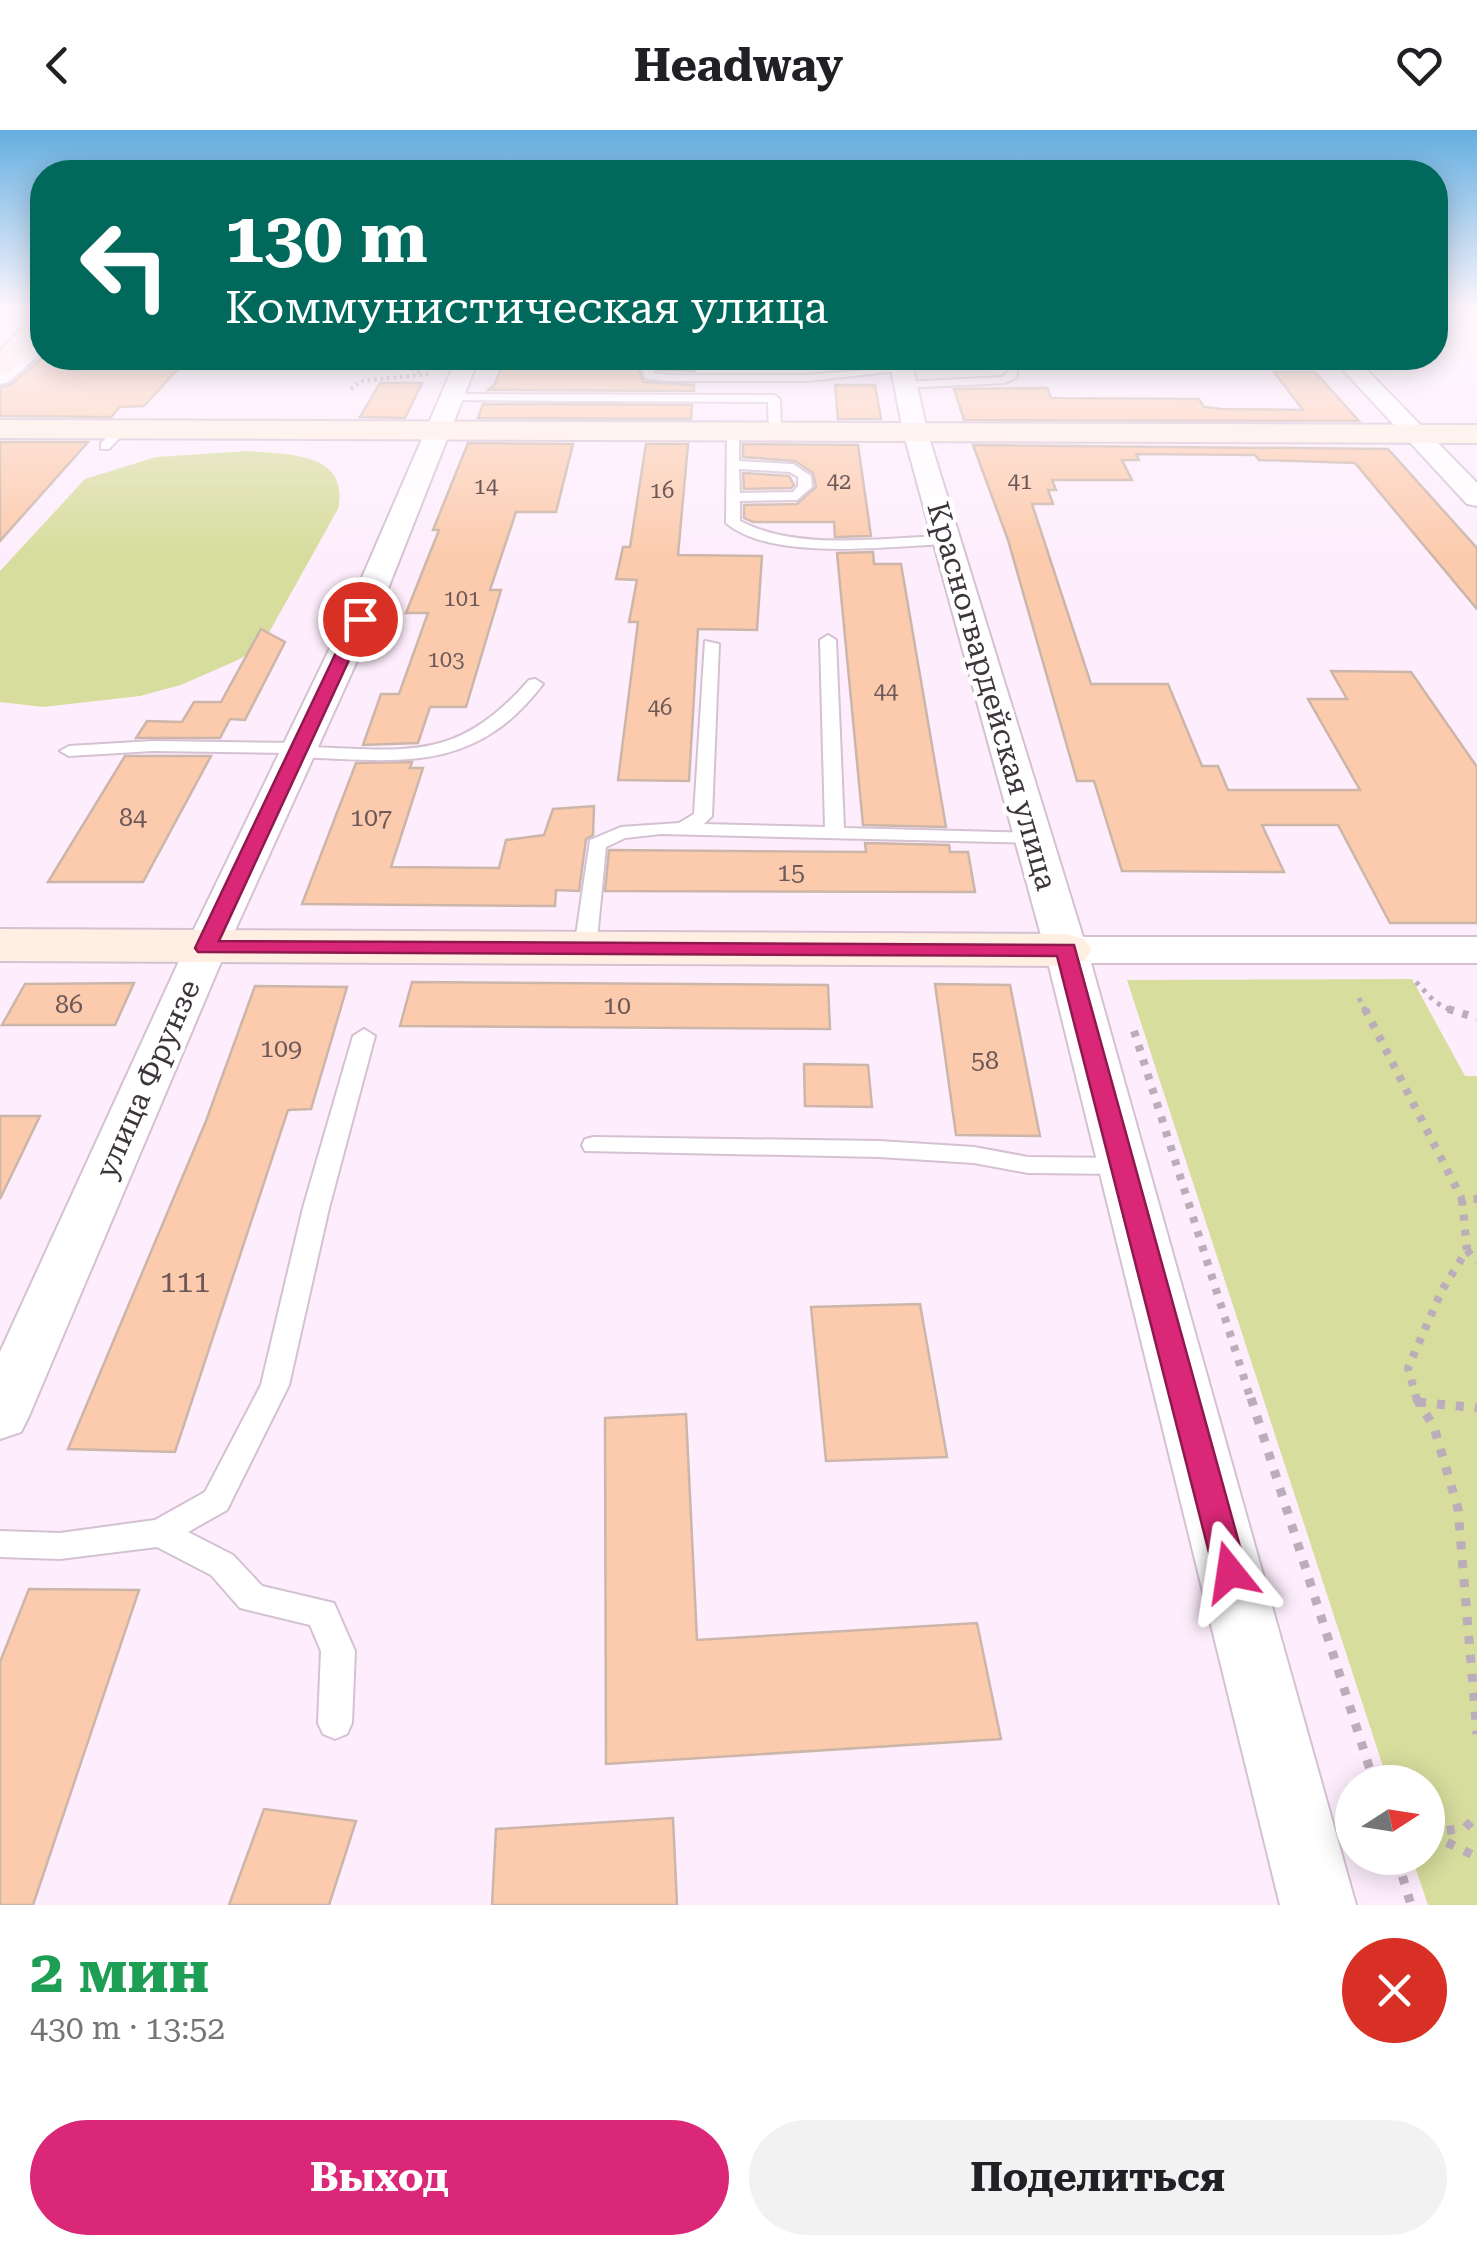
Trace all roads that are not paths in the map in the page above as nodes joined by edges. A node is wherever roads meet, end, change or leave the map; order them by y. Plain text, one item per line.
1 (455, 391) edge
2 (774, 391) edge
3 (891, 391) edge
4 (906, 391) edge
5 (956, 391) edge
6 (1374, 391) edge
7 (452, 398) junction
8 (774, 399) junction
9 (0, 429) edge
10 (438, 431) junction
11 (733, 431) junction
12 (774, 431) junction
13 (1414, 434) junction
14 (1477, 434) edge
15 (734, 465) junction
16 (734, 497) junction
17 (1477, 498) edge
18 (946, 540) junction
19 (828, 640) dead end
20 (711, 644) dead end
21 (535, 684) dead end
22 (298, 750) junction
23 (69, 751) dead end
24 (684, 828) junction
25 (835, 836) junction
26 (1034, 839) junction
27 (0, 946) edge
28 (206, 948) junction
29 (585, 949) junction
30 (1066, 950) junction
31 (1477, 950) edge
32 (364, 1036) dead end
33 (594, 1146) dead end
34 (1123, 1166) junction
35 (0, 1416) edge
36 (160, 1533) junction
37 (0, 1544) edge
38 (335, 1723) dead end
39 (1318, 1905) edge

1 - 7 street, улица Фрунзе
2 - 8 lane
3 - 12 street
4 - 18 street, Красногвардейская улица
5 - 13 street
6 - 13 street
7 - 8 lane
7 - 10 street, улица Фрунзе
8 - 12 lane
9 - 10 street
10 - 11 street
10 - 22 street, улица Фрунзе
11 - 12 street
11 - 15 lane
13 - 14 street
13 - 17 street
15 - 16 lane
15 - 16 lane
16 - 18 lane
18 - 26 street, Красногвардейская улица
19 - 25 lane
20 - 24 lane
21 - 22 lane
22 - 23 lane
22 - 28 street, улица Фрунзе
24 - 25 lane
24 - 29 lane
25 - 26 lane
26 - 30 street, Красногвардейская улица
27 - 28 street
28 - 29 street
28 - 35 street, улица Фрунзе
29 - 30 street
30 - 31 street
30 - 34 street, Красногвардейская улица
32 - 36 lane
33 - 34 lane
34 - 39 street, Красногвардейская улица
36 - 37 lane
36 - 38 lane

